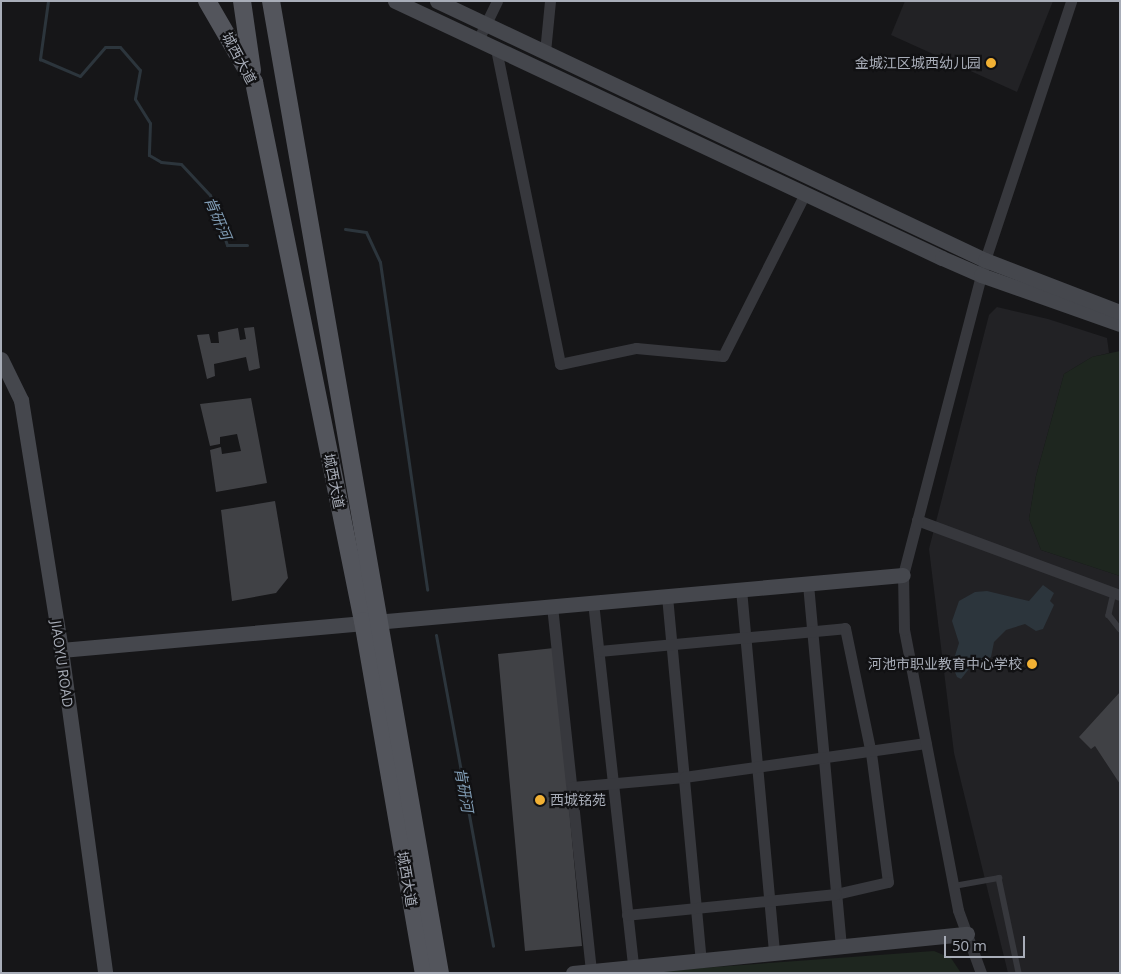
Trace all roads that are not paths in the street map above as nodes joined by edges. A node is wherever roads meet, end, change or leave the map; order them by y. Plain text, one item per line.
1 (207, 1) edge
2 (242, 1) edge
3 (271, 1) edge
4 (394, 1) edge
5 (437, 1) edge
6 (497, 1) edge
7 (550, 1) edge
8 (1071, 1) edge
9 (486, 25) junction
10 (478, 40) junction
11 (496, 49) junction
12 (544, 52) junction
13 (254, 82) junction
14 (805, 194) junction
15 (985, 260) junction
16 (981, 276) junction
17 (1120, 312) edge
18 (1120, 324) edge
19 (1, 359) edge
20 (917, 520) junction
21 (903, 575) junction
22 (808, 584) junction
23 (741, 589) junction
24 (1117, 594) edge
25 (667, 596) junction
26 (593, 602) junction
27 (552, 606) junction
28 (371, 621) junction
29 (1120, 628) edge
30 (812, 631) junction
31 (746, 639) junction
32 (672, 646) junction
33 (60, 650) junction
34 (598, 651) junction
35 (926, 743) junction
36 (871, 752) junction
37 (824, 760) junction
38 (757, 767) junction
39 (684, 777) junction
40 (613, 784) junction
41 (572, 787) junction
42 (954, 886) junction
43 (836, 894) junction
44 (769, 900) junction
45 (696, 907) junction
46 (627, 916) junction
47 (967, 934) junction
48 (841, 947) junction
49 (774, 953) junction
50 (701, 960) junction
51 (633, 967) junction
52 (591, 971) junction
53 (105, 973) edge
54 (424, 973) edge
55 (440, 973) edge
56 (573, 973) edge
57 (981, 973) edge
58 (1019, 973) edge

1 - 13 main road, 城西大道
2 - 13 main road
3 - 28 main road, 城西大道
4 - 10 street
5 - 9 street
6 - 9 street
7 - 12 street
8 - 15 street
9 - 10 street
9 - 12 street
10 - 11 street
11 - 14 street
11 - 14 street
12 - 15 street
13 - 28 main road, 城西大道
14 - 16 street
15 - 16 street
15 - 17 street
16 - 18 street
16 - 20 street
19 - 33 street, JIAOYU ROAD
20 - 21 street
20 - 24 street
21 - 22 street
21 - 35 street
22 - 23 street
22 - 30 street
23 - 25 street
23 - 31 street
24 - 29 lane
25 - 26 street
25 - 32 street
26 - 27 street
26 - 34 street
27 - 28 street
27 - 41 street
28 - 33 street
28 - 54 main road, 城西大道
28 - 55 main road, 城西大道
30 - 31 street
30 - 36 street
30 - 37 street
31 - 32 street
31 - 38 street
32 - 34 street
32 - 39 street
33 - 53 street, JIAOYU ROAD
34 - 40 street
35 - 36 street
35 - 42 street
36 - 37 street
36 - 43 street
37 - 38 street
37 - 43 street
38 - 39 street
38 - 44 street
39 - 40 street
39 - 45 street
40 - 41 street
40 - 46 street
41 - 52 street
42 - 47 street
42 - 58 lane
43 - 44 street
43 - 48 street
44 - 45 street
44 - 49 street
45 - 46 street
45 - 50 street
46 - 51 street
47 - 48 street
47 - 57 street
48 - 49 street
49 - 50 street
50 - 51 street
51 - 52 street
52 - 56 street

